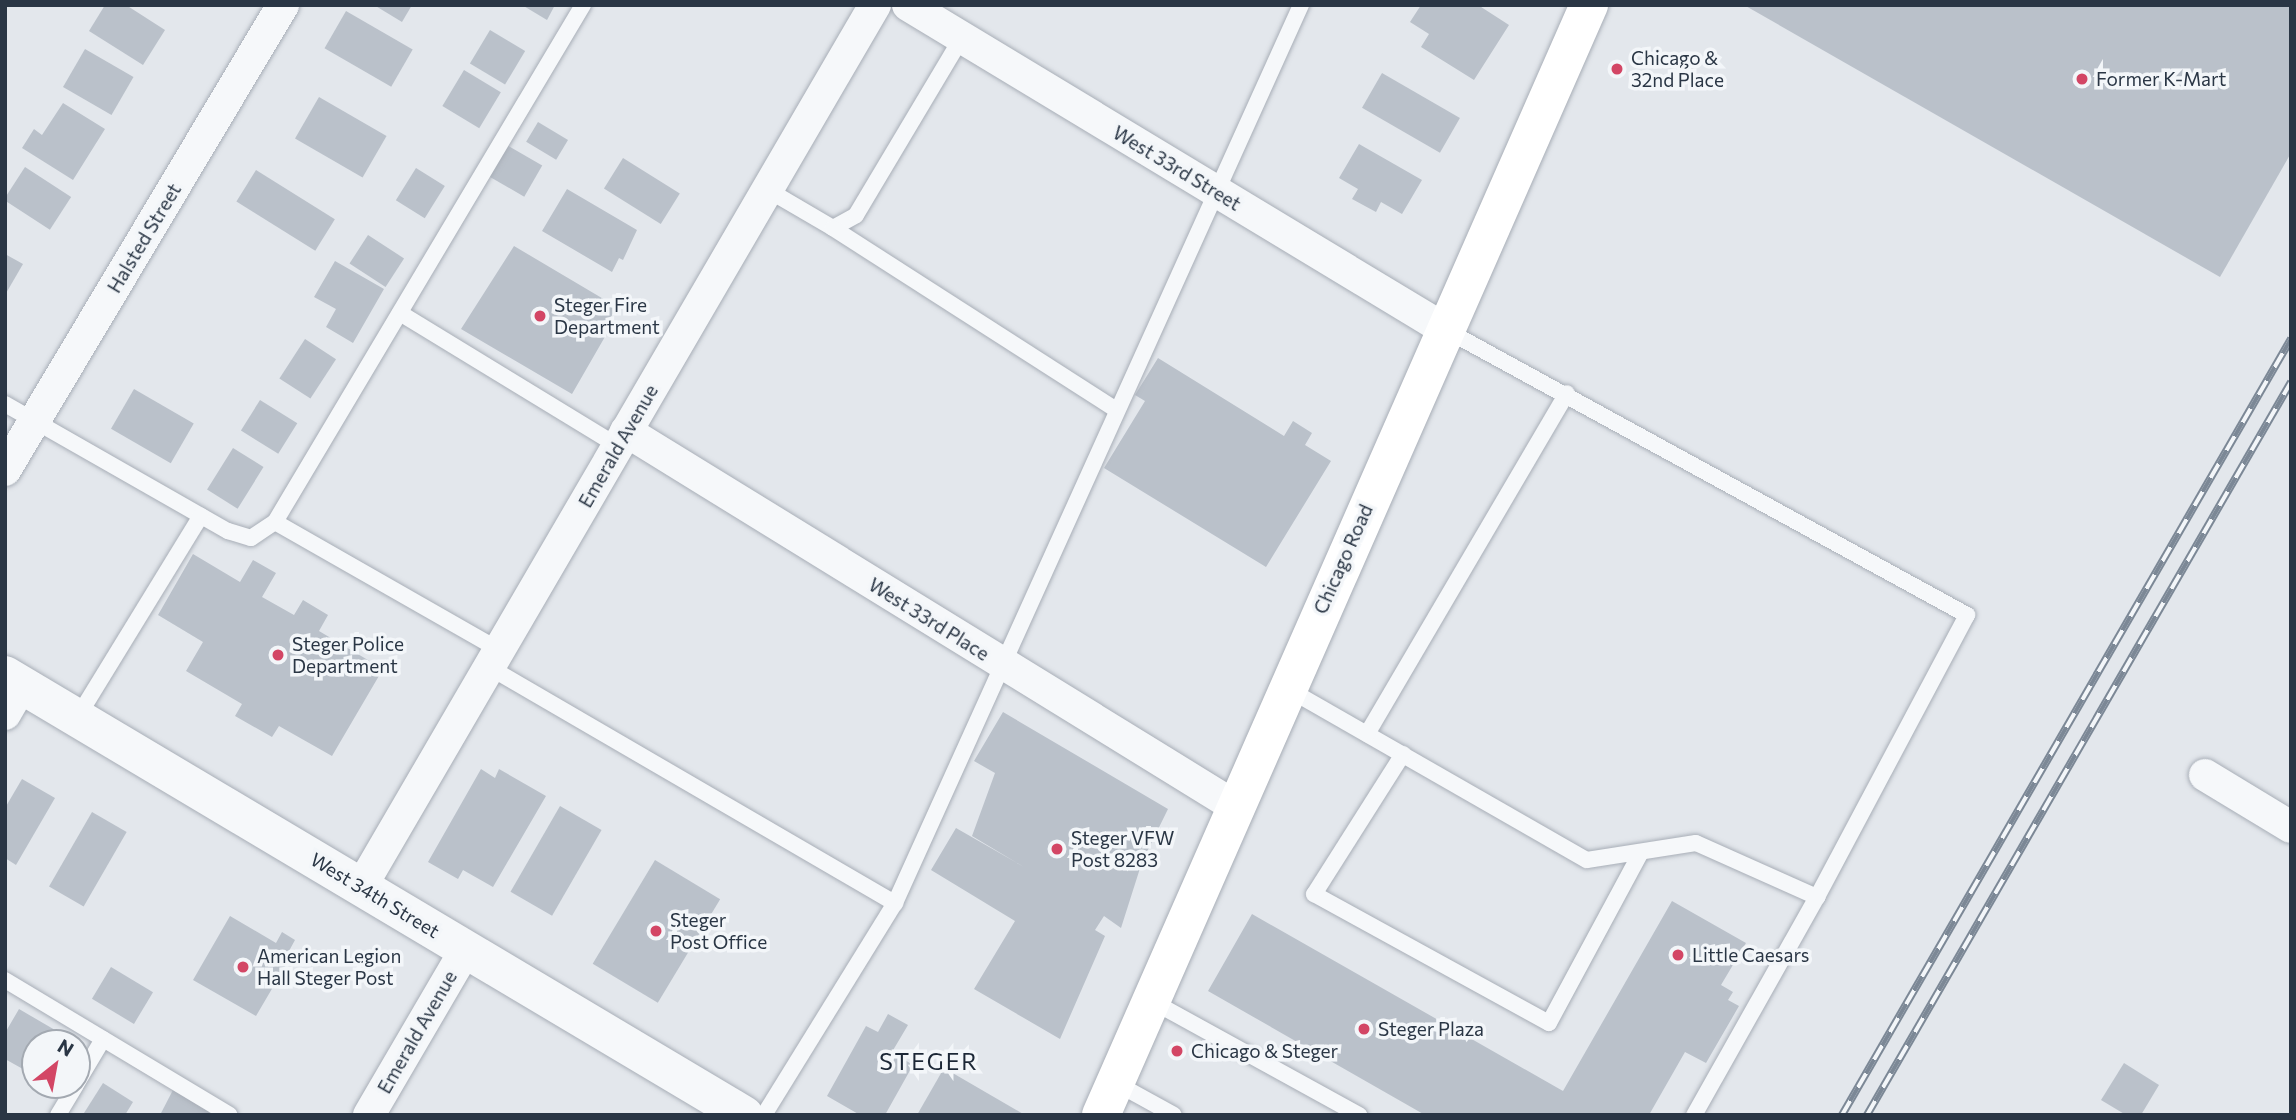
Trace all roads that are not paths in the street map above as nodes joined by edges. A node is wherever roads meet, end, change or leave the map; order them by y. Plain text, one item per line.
1 (283, 5) edge
2 (583, 5) edge
3 (875, 5) edge
4 (908, 5) edge
5 (1301, 5) edge
6 (1589, 5) edge
7 (962, 37) junction
8 (768, 190) junction
9 (1216, 191) junction
10 (833, 228) junction
11 (400, 313) junction
12 (1446, 330) junction
13 (1567, 393) junction
14 (5, 404) edge
15 (1117, 410) junction
16 (34, 422) junction
17 (622, 439) junction
18 (5, 470) edge
19 (201, 516) junction
20 (275, 522) junction
21 (494, 658) junction
22 (1003, 665) junction
23 (1286, 688) junction
24 (11, 692) edge
25 (77, 719) junction
26 (1367, 734) junction
27 (1403, 754) junction
28 (2205, 775) dead end
29 (1233, 806) junction
30 (2291, 827) edge
31 (1641, 852) junction
32 (361, 887) junction
33 (1817, 897) junction
34 (895, 903) junction
35 (466, 949) junction
36 (5, 980) edge
37 (1150, 1000) junction
38 (103, 1039) junction
39 (91, 1059) edge
40 (67, 1099) edge
41 (1107, 1099) edge
42 (58, 1115) edge
43 (230, 1115) edge
44 (369, 1115) edge
45 (744, 1115) edge
46 (764, 1115) edge
47 (1174, 1115) edge
48 (1359, 1115) edge
49 (1695, 1115) edge

1 - 16 street, Halsted Street
2 - 11 lane
3 - 8 street, Emerald Avenue
4 - 7 street, West 33rd Street
5 - 9 lane
6 - 12 main road, Chicago Road
7 - 9 street, West 33rd Street
7 - 10 lane
8 - 10 lane
8 - 17 street, Emerald Avenue
9 - 12 street, West 33rd Street
9 - 15 lane
10 - 15 lane
11 - 17 lane
11 - 20 lane
12 - 13 lane
12 - 23 main road, Chicago Road
13 - 26 lane
13 - 33 lane
14 - 16 lane
15 - 22 lane
16 - 18 street, Halsted Street
16 - 19 lane
17 - 21 street, Emerald Avenue
17 - 22 street, West 33rd Place
19 - 20 lane
19 - 25 lane
20 - 21 lane
21 - 32 street, Emerald Avenue
21 - 34 lane
22 - 29 street, West 33rd Place
22 - 34 lane
23 - 26 lane
23 - 29 main road, Chicago Road
24 - 25 street, West 34th Street
25 - 32 street, West 34th Street
26 - 27 lane
27 - 31 lane
27 - 31 lane
28 - 30 street
29 - 37 main road, Chicago Road
31 - 33 lane
32 - 35 street, West 34th Street
33 - 49 lane
34 - 46 lane
35 - 44 street, Emerald Avenue
35 - 45 street, West 34th Street
36 - 38 lane
37 - 41 main road, Chicago Road
37 - 48 lane
38 - 39 lane
38 - 43 lane
40 - 42 lane
41 - 47 lane

